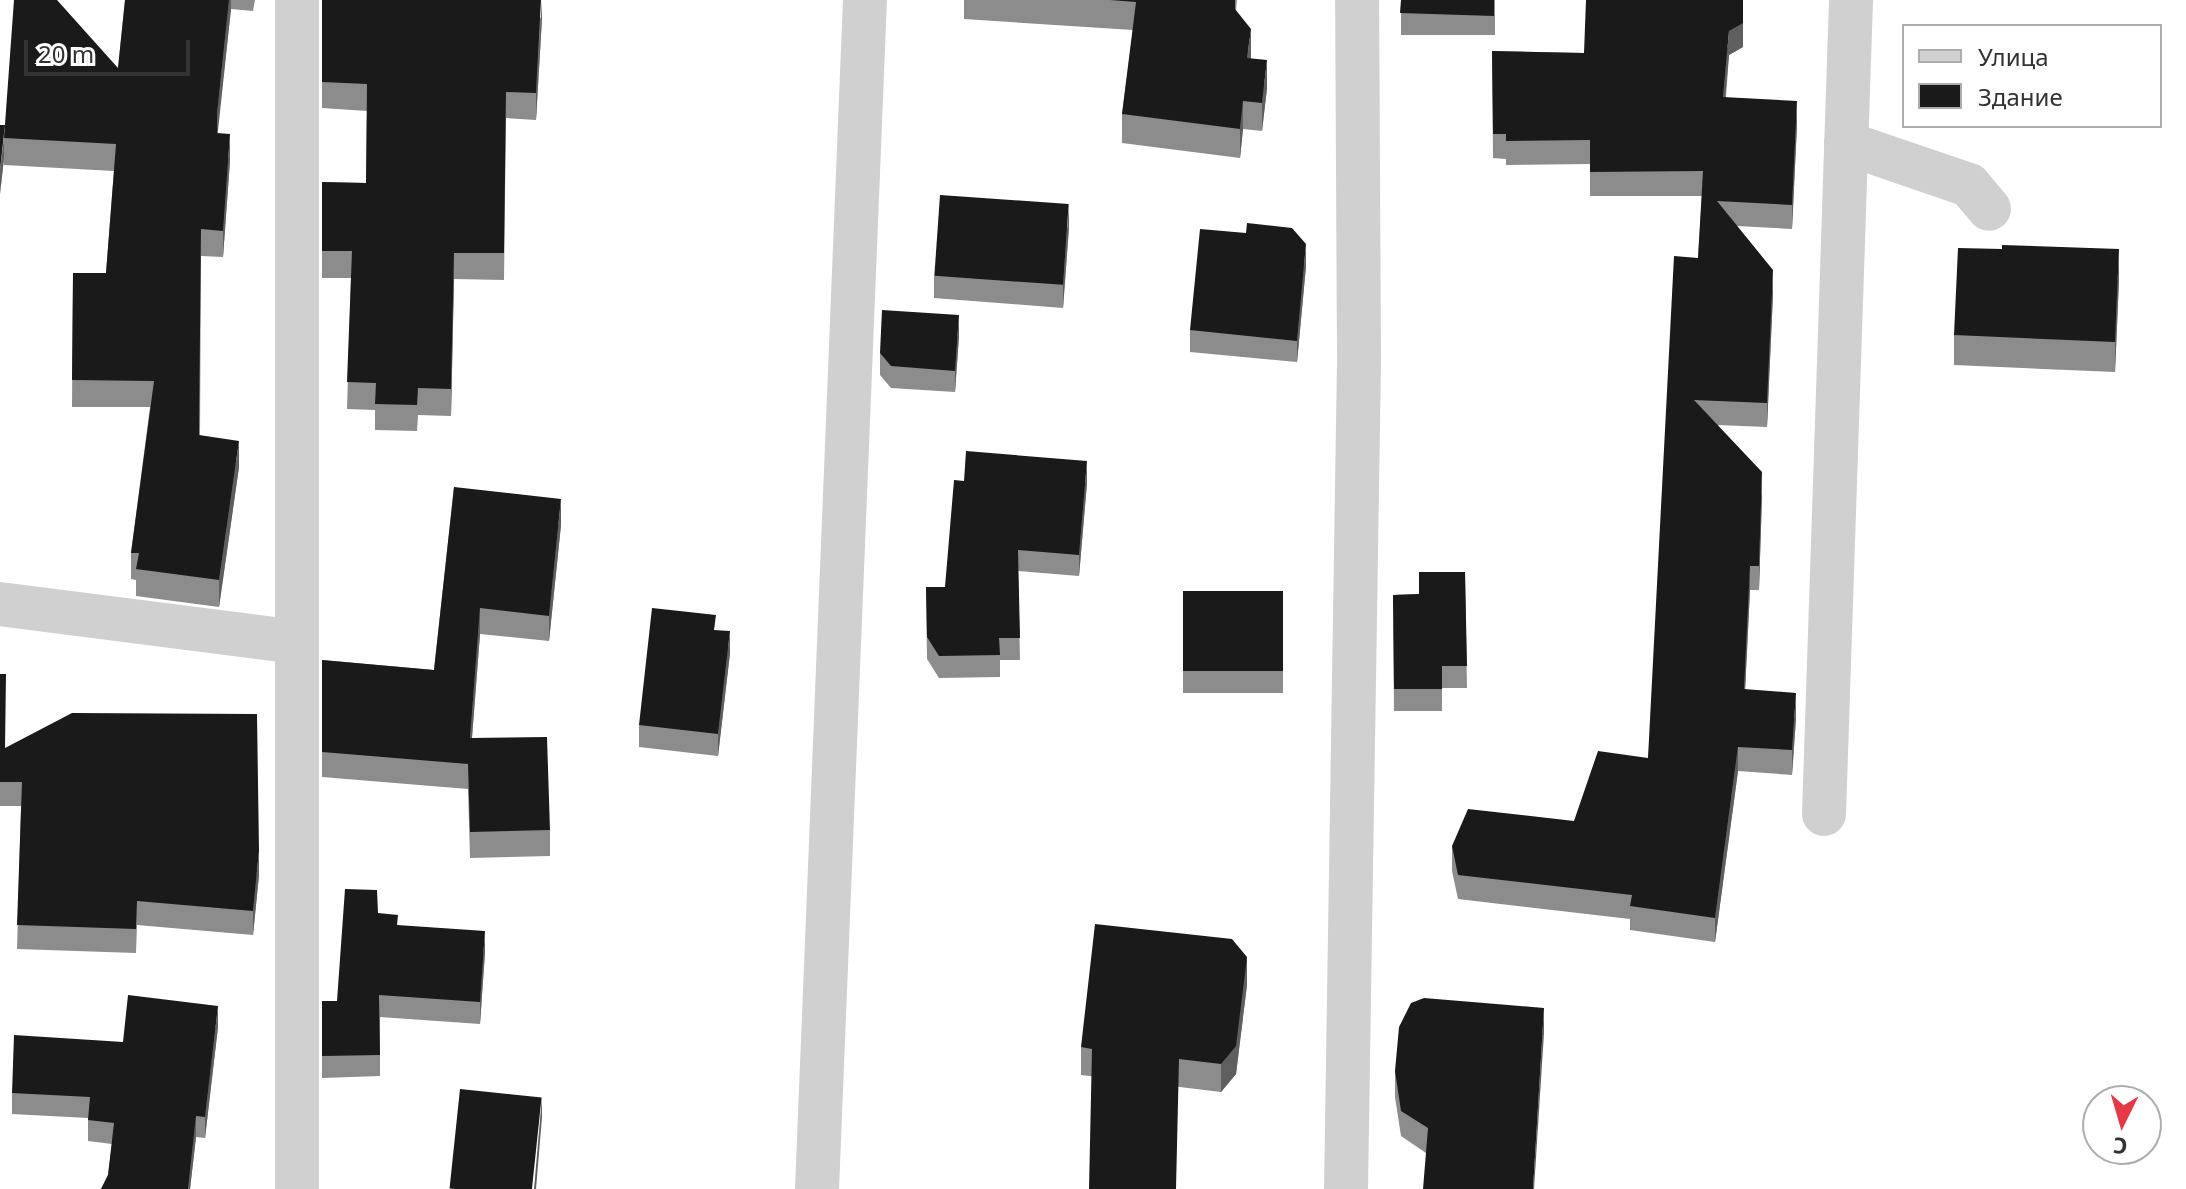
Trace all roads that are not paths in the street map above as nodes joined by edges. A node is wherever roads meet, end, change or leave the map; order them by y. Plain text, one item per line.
1 (297, 0) edge
2 (865, 0) edge
3 (1357, 0) edge
4 (1851, 0) edge
5 (1846, 143) junction
6 (1989, 209) dead end
7 (0, 604) edge
8 (295, 642) junction
9 (1824, 814) dead end
10 (297, 1189) edge
11 (817, 1189) edge
12 (1346, 1189) edge

1 - 8 street
2 - 11 street
3 - 12 street
4 - 5 street
5 - 6 street
5 - 9 street
7 - 8 street
8 - 10 street

